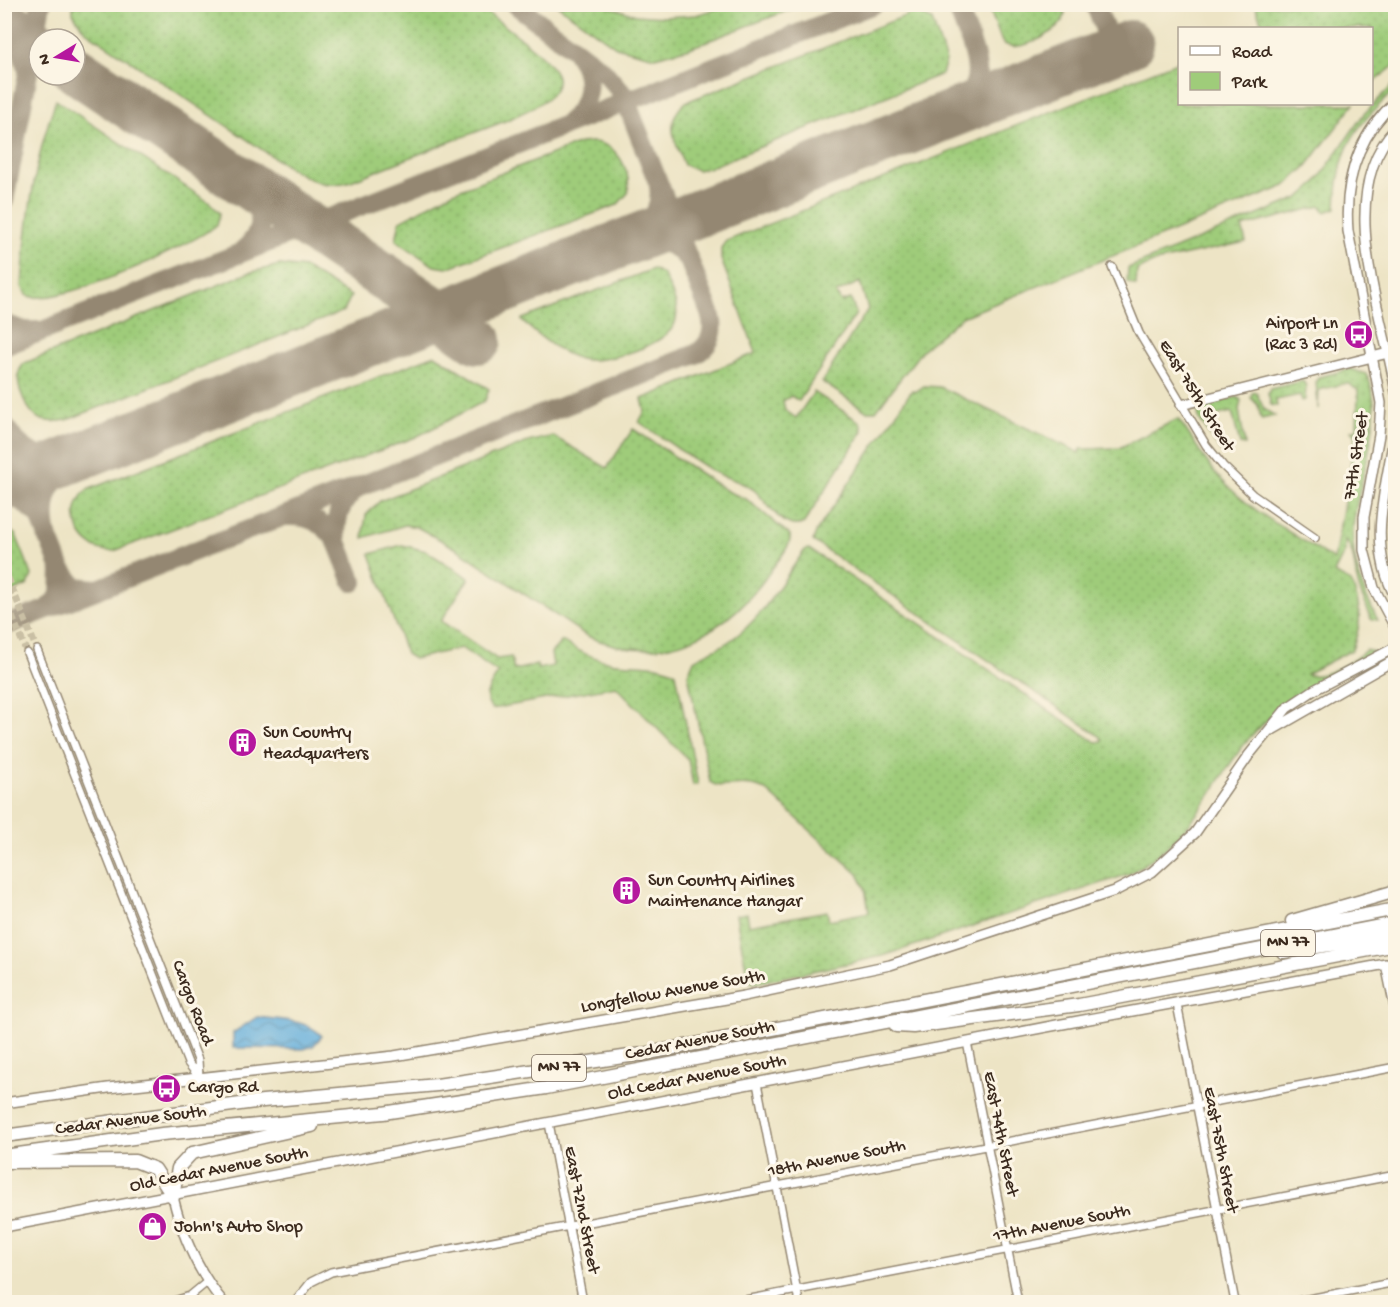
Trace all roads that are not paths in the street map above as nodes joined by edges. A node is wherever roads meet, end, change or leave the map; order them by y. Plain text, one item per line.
1 (1395, 101) edge
2 (1395, 128) edge
3 (1112, 267) dead end
4 (1392, 352) edge
5 (1373, 357) junction
6 (1395, 392) edge
7 (1181, 405) junction
8 (1395, 425) edge
9 (1315, 538) dead end
10 (1395, 598) edge
11 (1395, 629) edge
12 (1395, 647) edge
13 (37, 650) tunnel mouth
14 (27, 653) tunnel mouth
15 (1395, 659) edge
16 (1267, 733) junction
17 (1395, 891) edge
18 (1395, 909) edge
19 (1395, 923) edge
20 (1395, 936) edge
21 (1225, 940) junction
22 (1395, 947) edge
23 (1391, 963) edge
24 (1181, 964) junction
25 (1177, 1004) junction
26 (1395, 1012) edge
27 (877, 1025) junction
28 (967, 1042) junction
29 (1395, 1066) edge
30 (199, 1077) junction
31 (758, 1083) junction
32 (4, 1102) edge
33 (1196, 1106) junction
34 (383, 1113) junction
35 (549, 1123) junction
36 (4, 1136) edge
37 (987, 1146) junction
38 (4, 1156) edge
39 (4, 1162) edge
40 (1395, 1175) edge
41 (776, 1186) junction
42 (173, 1197) junction
43 (1217, 1210) junction
44 (4, 1227) edge
45 (569, 1227) junction
46 (1008, 1250) junction
47 (207, 1282) junction
48 (1395, 1282) edge
49 (797, 1291) junction
50 (171, 1302) edge
51 (223, 1302) edge
52 (295, 1302) edge
53 (583, 1302) edge
54 (735, 1302) edge
55 (799, 1302) edge
56 (1018, 1302) edge
57 (1235, 1302) edge
58 (1293, 1302) edge

1 - 5 street, 77th Street
2 - 4 street
3 - 7 street, East 75th Street
4 - 5 street
4 - 6 street
5 - 7 street
5 - 11 street, 77th Street
7 - 9 street, East 75th Street
8 - 10 street, 77th Street
12 - 16 street, Longfellow Avenue South
13 - 30 street, Cargo Road
14 - 30 street, Cargo Road
15 - 16 street, Longfellow Avenue South
16 - 30 street, Longfellow Avenue South
17 - 21 highway
18 - 21 highway, Cedar Avenue South / MN 77
19 - 24 highway, Cedar Avenue South / MN 77
20 - 24 highway
21 - 36 highway, Cedar Avenue South / MN 77
22 - 27 highway
23 - 25 street, Old Cedar Avenue South
23 - 26 street
24 - 27 highway, Cedar Avenue South / MN 77
25 - 28 street, Old Cedar Avenue South
25 - 33 street, East 75th Street
27 - 34 highway, Cedar Avenue South / MN 77
28 - 31 street, Old Cedar Avenue South
28 - 37 street, East 74th Street
29 - 33 street, 18th Avenue South
30 - 32 street, Longfellow Avenue South
31 - 35 street, Old Cedar Avenue South
31 - 41 street
33 - 37 street, 18th Avenue South
33 - 43 street, East 75th Street
34 - 38 highway, Cedar Avenue South / MN 77
34 - 42 highway
35 - 42 street, Old Cedar Avenue South
35 - 45 street, East 72nd Street
37 - 41 street, 18th Avenue South
37 - 46 street, East 74th Street
39 - 42 highway
40 - 43 street, 17th Avenue South
41 - 45 street, 18th Avenue South
41 - 49 street
42 - 44 street, Old Cedar Avenue South
42 - 47 street
43 - 46 street, 17th Avenue South
43 - 57 street, East 75th Street
45 - 52 street, 18th Avenue South
45 - 53 street, East 72nd Street
46 - 49 street, 17th Avenue South
46 - 56 street, East 74th Street
47 - 50 street
47 - 51 street
48 - 58 street
49 - 54 street, 17th Avenue South
49 - 55 street

